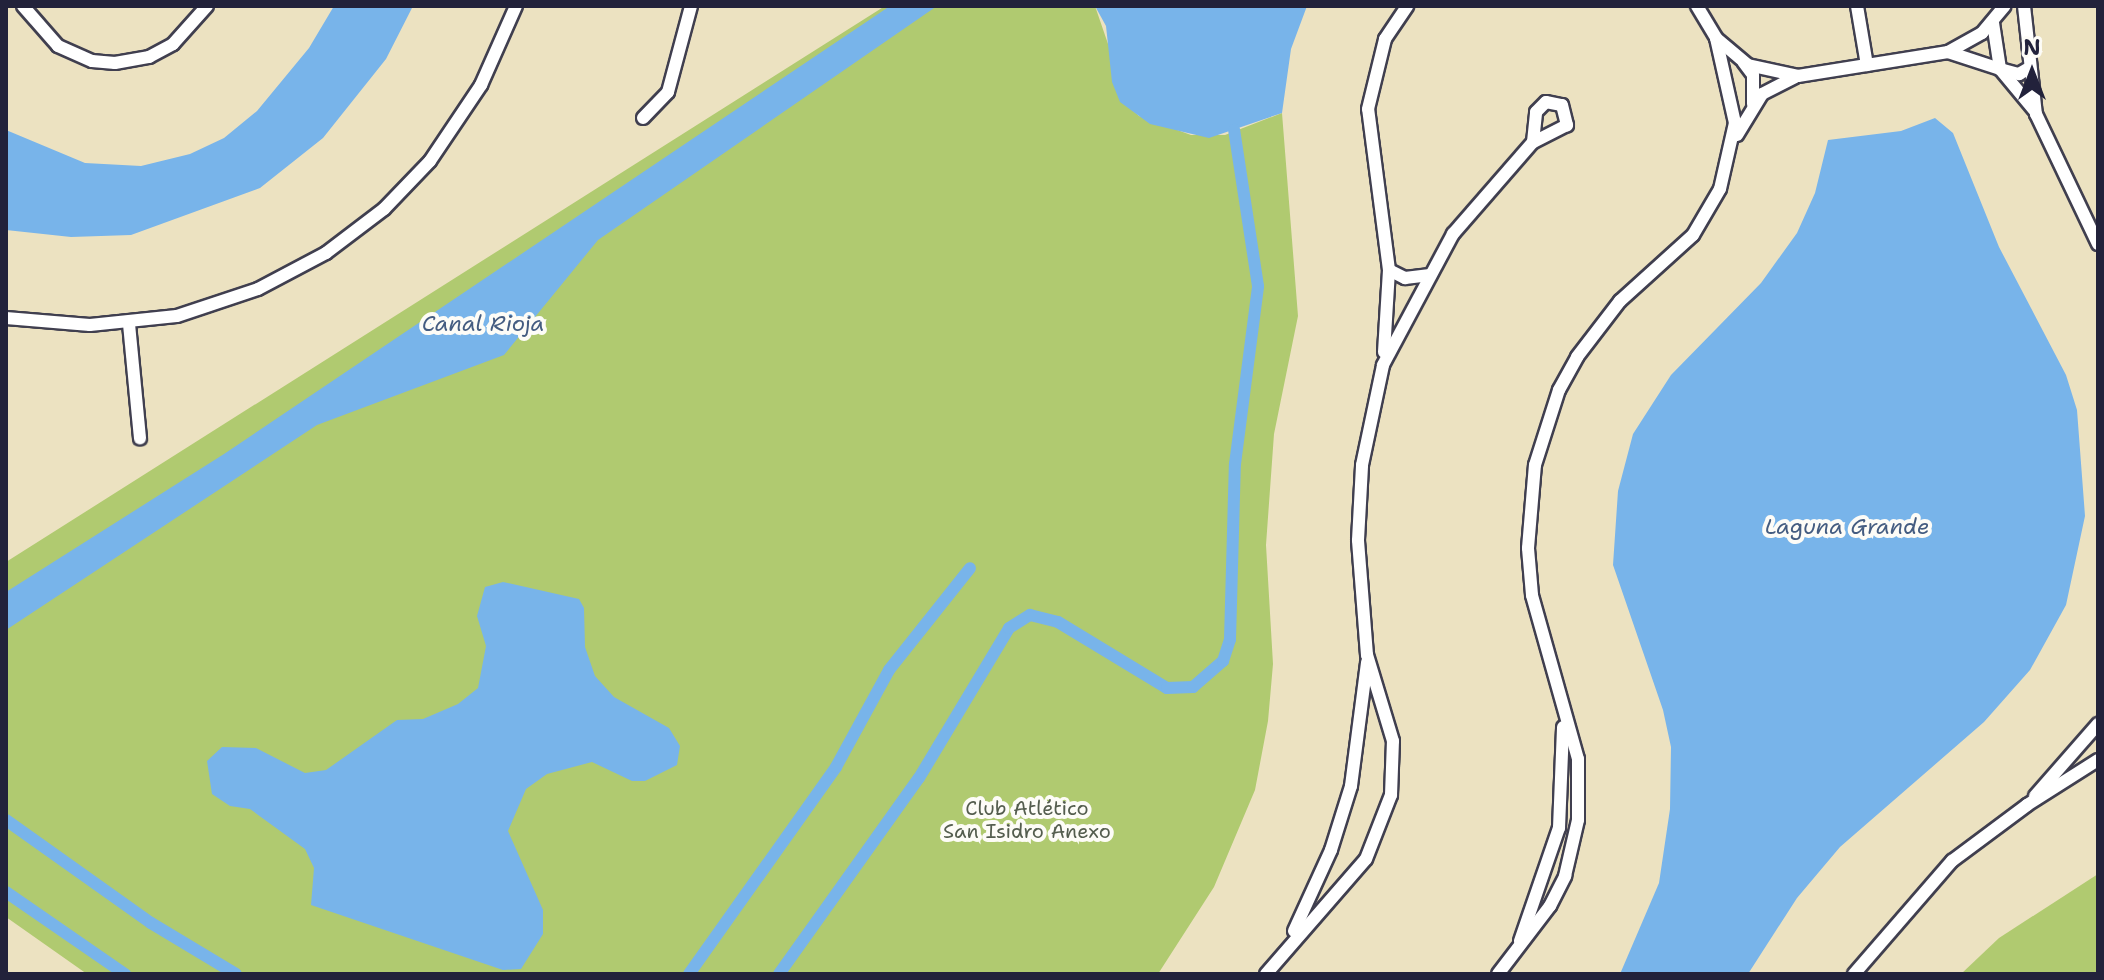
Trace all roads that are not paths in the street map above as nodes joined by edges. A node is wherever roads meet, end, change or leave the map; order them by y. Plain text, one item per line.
1 (23, 6) edge
2 (207, 6) edge
3 (516, 6) edge
4 (691, 6) edge
5 (1407, 6) edge
6 (1697, 6) edge
7 (1857, 6) edge
8 (2024, 11) edge
9 (1999, 15) edge
10 (1716, 38) junction
11 (1948, 52) junction
12 (1748, 65) junction
13 (1867, 65) junction
14 (2029, 68) junction
15 (2000, 69) junction
16 (1727, 74) junction
17 (1798, 76) junction
18 (1755, 103) junction
19 (1732, 104) junction
20 (2036, 114) junction
21 (643, 118) dead end
22 (1734, 140) junction
23 (1533, 142) dead end
24 (2098, 244) edge
25 (1389, 270) junction
26 (1428, 275) junction
27 (6, 318) edge
28 (129, 324) junction
29 (1383, 365) junction
30 (140, 438) dead end
31 (1367, 655) junction
32 (1361, 715) junction
33 (1387, 715) junction
34 (2098, 724) edge
35 (2098, 760) edge
36 (2027, 805) junction
37 (1320, 879) junction
38 (1342, 891) junction
39 (1291, 940) junction
40 (1266, 974) edge
41 (1498, 974) edge
42 (1854, 974) edge

1 - 2 street
3 - 28 street
4 - 21 street
5 - 25 street
6 - 10 street
7 - 13 street
8 - 9 street
8 - 14 street
9 - 11 street
9 - 15 street
10 - 12 street
10 - 16 street
11 - 13 street
11 - 15 street
12 - 16 street
12 - 17 street
12 - 18 street
13 - 17 street
14 - 15 street
14 - 20 street
15 - 20 street
16 - 19 street
17 - 18 street
18 - 19 street
18 - 22 street
19 - 22 street
20 - 24 street
22 - 41 street
23 - 26 street
25 - 26 street
25 - 29 street
26 - 29 street
27 - 28 street
28 - 30 street
29 - 31 street
31 - 32 street
31 - 33 street
32 - 33 street
32 - 37 street
33 - 38 street
34 - 36 street
35 - 36 street
36 - 42 street
37 - 38 street
37 - 39 street
38 - 39 street
39 - 40 street

